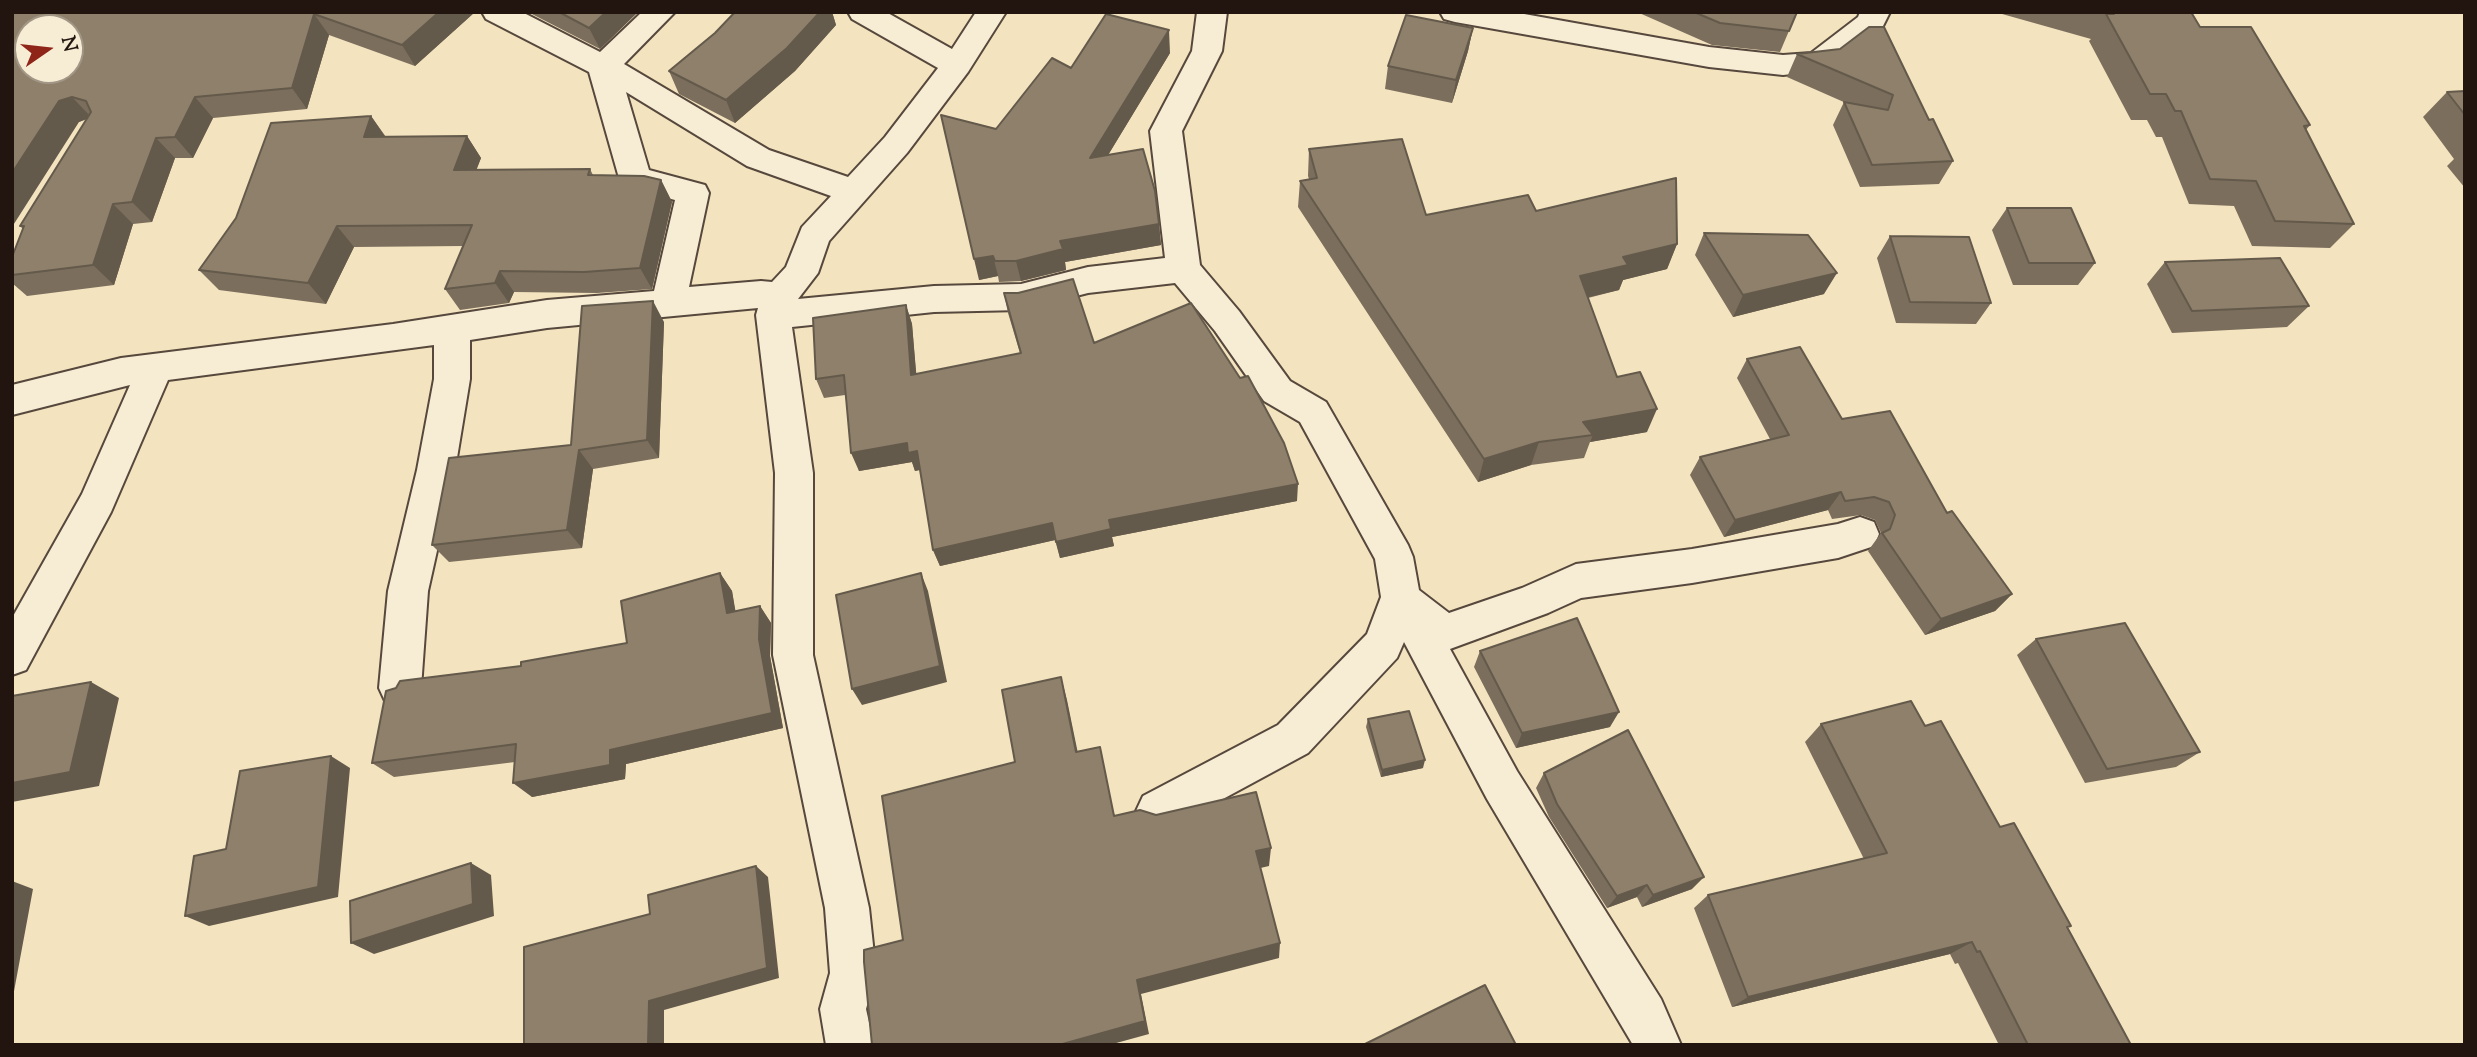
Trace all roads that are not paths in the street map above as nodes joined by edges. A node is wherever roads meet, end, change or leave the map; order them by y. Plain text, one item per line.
1 (497, 12) edge
2 (660, 12) edge
3 (863, 12) edge
4 (990, 12) edge
5 (1212, 12) edge
6 (1455, 12) edge
7 (1875, 12) edge
8 (957, 65) junction
9 (603, 66) junction
10 (852, 191) junction
11 (1183, 269) junction
12 (669, 301) junction
13 (776, 306) junction
14 (452, 329) junction
15 (156, 367) junction
16 (12, 400) edge
17 (1860, 534) dead end
18 (1401, 597) junction
19 (12, 657) edge
20 (400, 688) edge
21 (1158, 811) edge
22 (850, 1045) edge
23 (1657, 1045) edge

1 - 9 street
2 - 9 street
3 - 8 street
4 - 8 street
5 - 11 street
6 - 7 street
8 - 10 street
9 - 10 street
9 - 12 street
10 - 13 street
11 - 13 street
11 - 18 street
12 - 13 street
12 - 14 street
13 - 22 street
14 - 15 street
14 - 20 street
15 - 16 street
15 - 19 street
17 - 18 street
18 - 21 street
18 - 23 street

